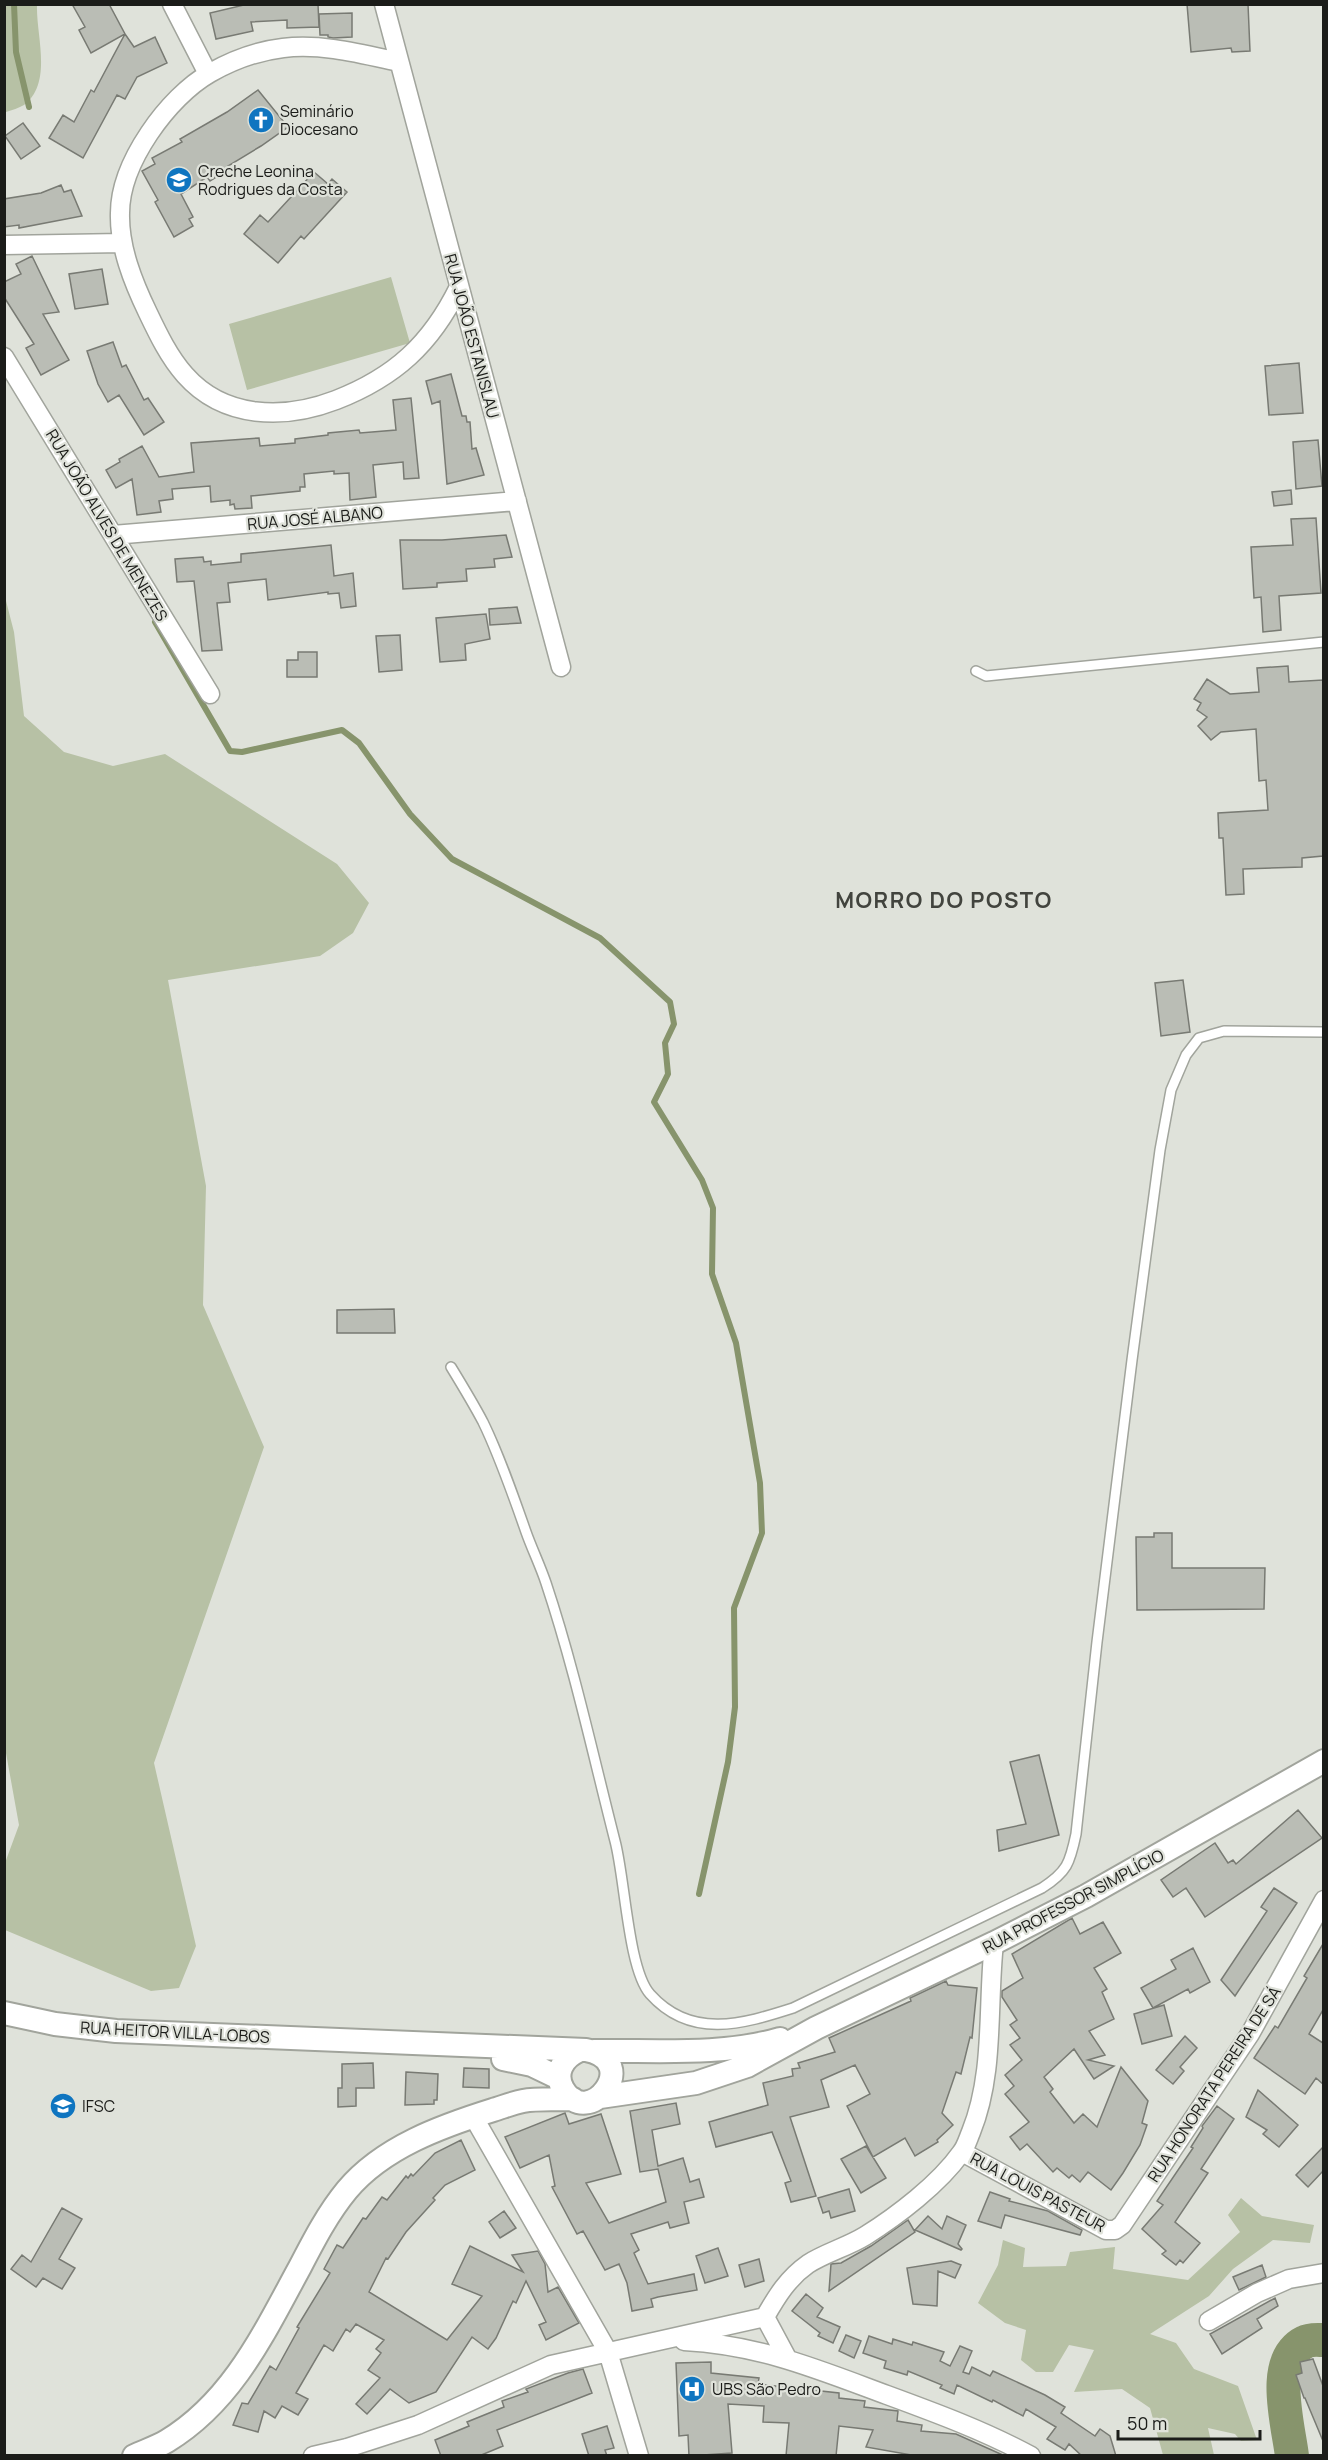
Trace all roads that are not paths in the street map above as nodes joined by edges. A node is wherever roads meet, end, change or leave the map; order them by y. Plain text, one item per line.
1 (172, 4) edge
2 (384, 4) edge
3 (399, 62) junction
4 (208, 74) junction
5 (122, 243) junction
6 (4, 245) edge
7 (459, 287) junction
8 (4, 357) edge
9 (517, 501) junction
10 (113, 535) junction
11 (1323, 642) edge
12 (561, 667) dead end
13 (976, 671) dead end
14 (210, 694) dead end
15 (1323, 1032) edge
16 (451, 1367) dead end
17 (1322, 1763) edge
18 (1323, 1900) edge
19 (994, 1943) junction
20 (4, 2013) edge
21 (816, 2028) junction
22 (346, 2042) junction
23 (586, 2051) junction
24 (559, 2078) junction
25 (600, 2097) junction
26 (573, 2099) junction
27 (523, 2101) junction
28 (473, 2116) junction
29 (962, 2152) junction
30 (1115, 2230) joint
31 (1323, 2273) edge
32 (765, 2317) junction
33 (1209, 2321) dead end
34 (661, 2339) junction
35 (608, 2352) junction
36 (787, 2358) junction
37 (134, 2456) edge
38 (313, 2456) edge
39 (639, 2456) edge
40 (1031, 2456) edge

1 - 4 street
2 - 3 street, RUA JOÃO ESTANISLAU
3 - 4 street
3 - 7 street, RUA JOÃO ESTANISLAU
4 - 5 street
5 - 6 street
5 - 7 street
7 - 9 street, RUA JOÃO ESTANISLAU
8 - 10 street, RUA JOÃO ALVES DE MENEZES
9 - 10 street, RUA JOSÉ ALBANO
9 - 12 street, RUA JOÃO ESTANISLAU
10 - 14 street, RUA JOÃO ALVES DE MENEZES
11 - 13 lane
15 - 16 lane
17 - 19 street, RUA PROFESSOR SIMPLÍCIO
18 - 30 street, RUA HONORATA PEREIRA DE SÁ
19 - 21 street, RUA PROFESSOR SIMPLÍCIO
19 - 29 street
20 - 22 street, RUA HEITOR VILLA-LOBOS
21 - 23 street, RUA PROFESSOR SIMPLÍCIO
21 - 25 street, RUA PROFESSOR SIMPLÍCIO
22 - 23 street, RUA HEITOR VILLA-LOBOS
22 - 24 street, RUA HEITOR VILLA-LOBOS
23 - 24 street
23 - 25 street
24 - 26 street
24 - 27 street
25 - 26 street
26 - 27 street
27 - 28 street
28 - 35 street
28 - 37 street
29 - 30 street, RUA LOUIS PASTEUR
29 - 32 street
31 - 33 street
32 - 34 street
32 - 36 street
34 - 35 street
34 - 36 street
35 - 38 street
35 - 39 street
36 - 40 street

